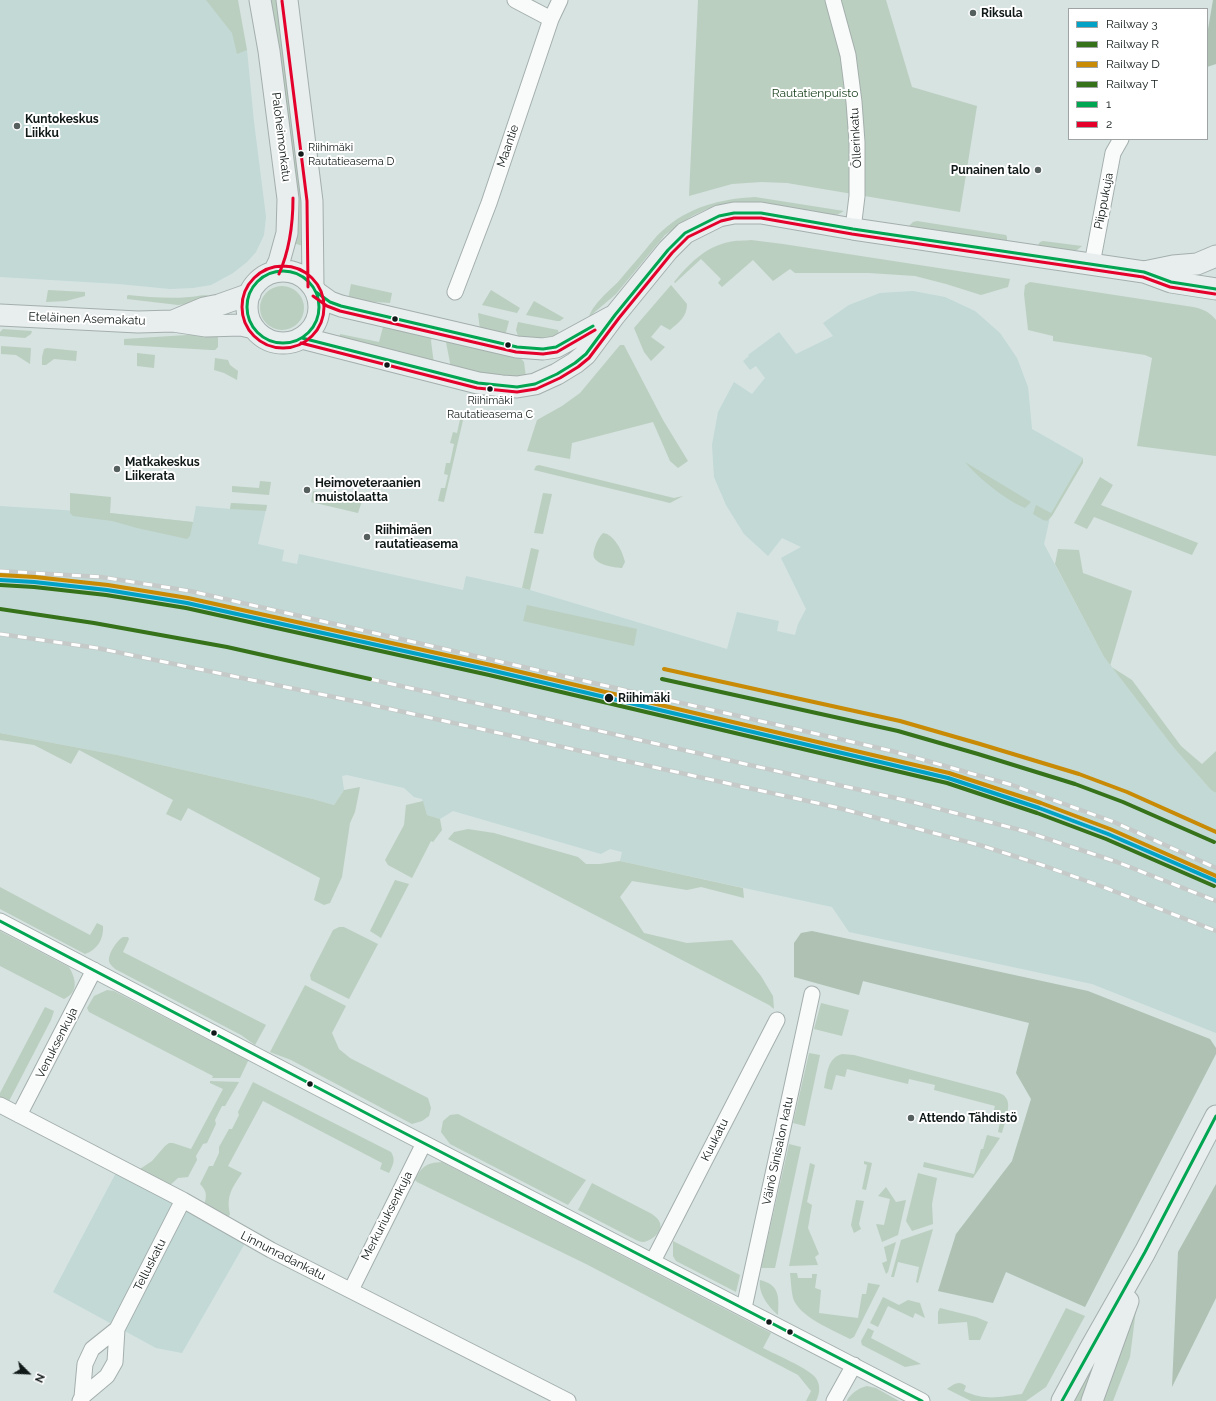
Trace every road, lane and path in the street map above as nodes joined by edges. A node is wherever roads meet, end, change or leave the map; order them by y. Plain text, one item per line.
1 (260, 0) edge
2 (287, 0) edge
3 (515, 0) edge
4 (560, 0) edge
5 (833, 0) edge
6 (552, 18) junction
7 (1120, 140) edge
8 (853, 229) junction
9 (1216, 256) edge
10 (1092, 264) junction
11 (274, 272) junction
12 (1144, 272) junction
13 (314, 289) junction
14 (1216, 289) edge
15 (455, 292) dead end
16 (250, 294) junction
17 (615, 314) junction
18 (0, 315) edge
19 (174, 321) junction
20 (254, 328) junction
21 (302, 338) junction
22 (0, 921) edge
23 (94, 970) junction
24 (812, 994) dead end
25 (777, 1020) dead end
26 (0, 1105) edge
27 (19, 1115) junction
28 (1216, 1116) edge
29 (424, 1143) junction
30 (183, 1200) junction
31 (1145, 1252) junction
32 (653, 1261) junction
33 (350, 1290) junction
34 (744, 1308) junction
35 (117, 1329) junction
36 (854, 1365) junction
37 (81, 1399) edge
38 (568, 1401) edge
39 (834, 1401) edge
40 (922, 1401) edge
41 (1062, 1401) edge
42 (1092, 1401) edge

1 - 11 street, Paloheimonkatu
2 - 13 street, Paloheimonkatu
3 - 6 street
4 - 6 street, Maantie
5 - 8 street, Öllerinkatu
6 - 15 street, Maantie
7 - 10 street, Piippukuja
8 - 10 street
8 - 17 street
9 - 12 street
10 - 12 street
11 - 13 street
11 - 16 street
12 - 14 street
13 - 17 street
13 - 21 street
16 - 19 street, Eteläinen Asemakatu
16 - 20 street
17 - 21 street
18 - 19 street, Eteläinen Asemakatu
19 - 20 street, Eteläinen Asemakatu
20 - 21 street
22 - 23 street
23 - 27 street, Venuksenkuja
23 - 29 street
24 - 34 street, Väinö Sinisalon katu
25 - 32 street, Kuukatu
26 - 27 street, Linnunradankatu
27 - 30 street, Linnunradankatu
28 - 31 street
29 - 32 street
29 - 33 street, Merkuriuksenkuja
30 - 33 street, Linnunradankatu
30 - 35 street, Telluskatu
31 - 41 street
31 - 42 street
32 - 34 street
33 - 38 street, Linnunradankatu
34 - 36 street
35 - 37 street, Telluskatu
35 - 37 street, Telluskatu
36 - 39 street
36 - 40 street

